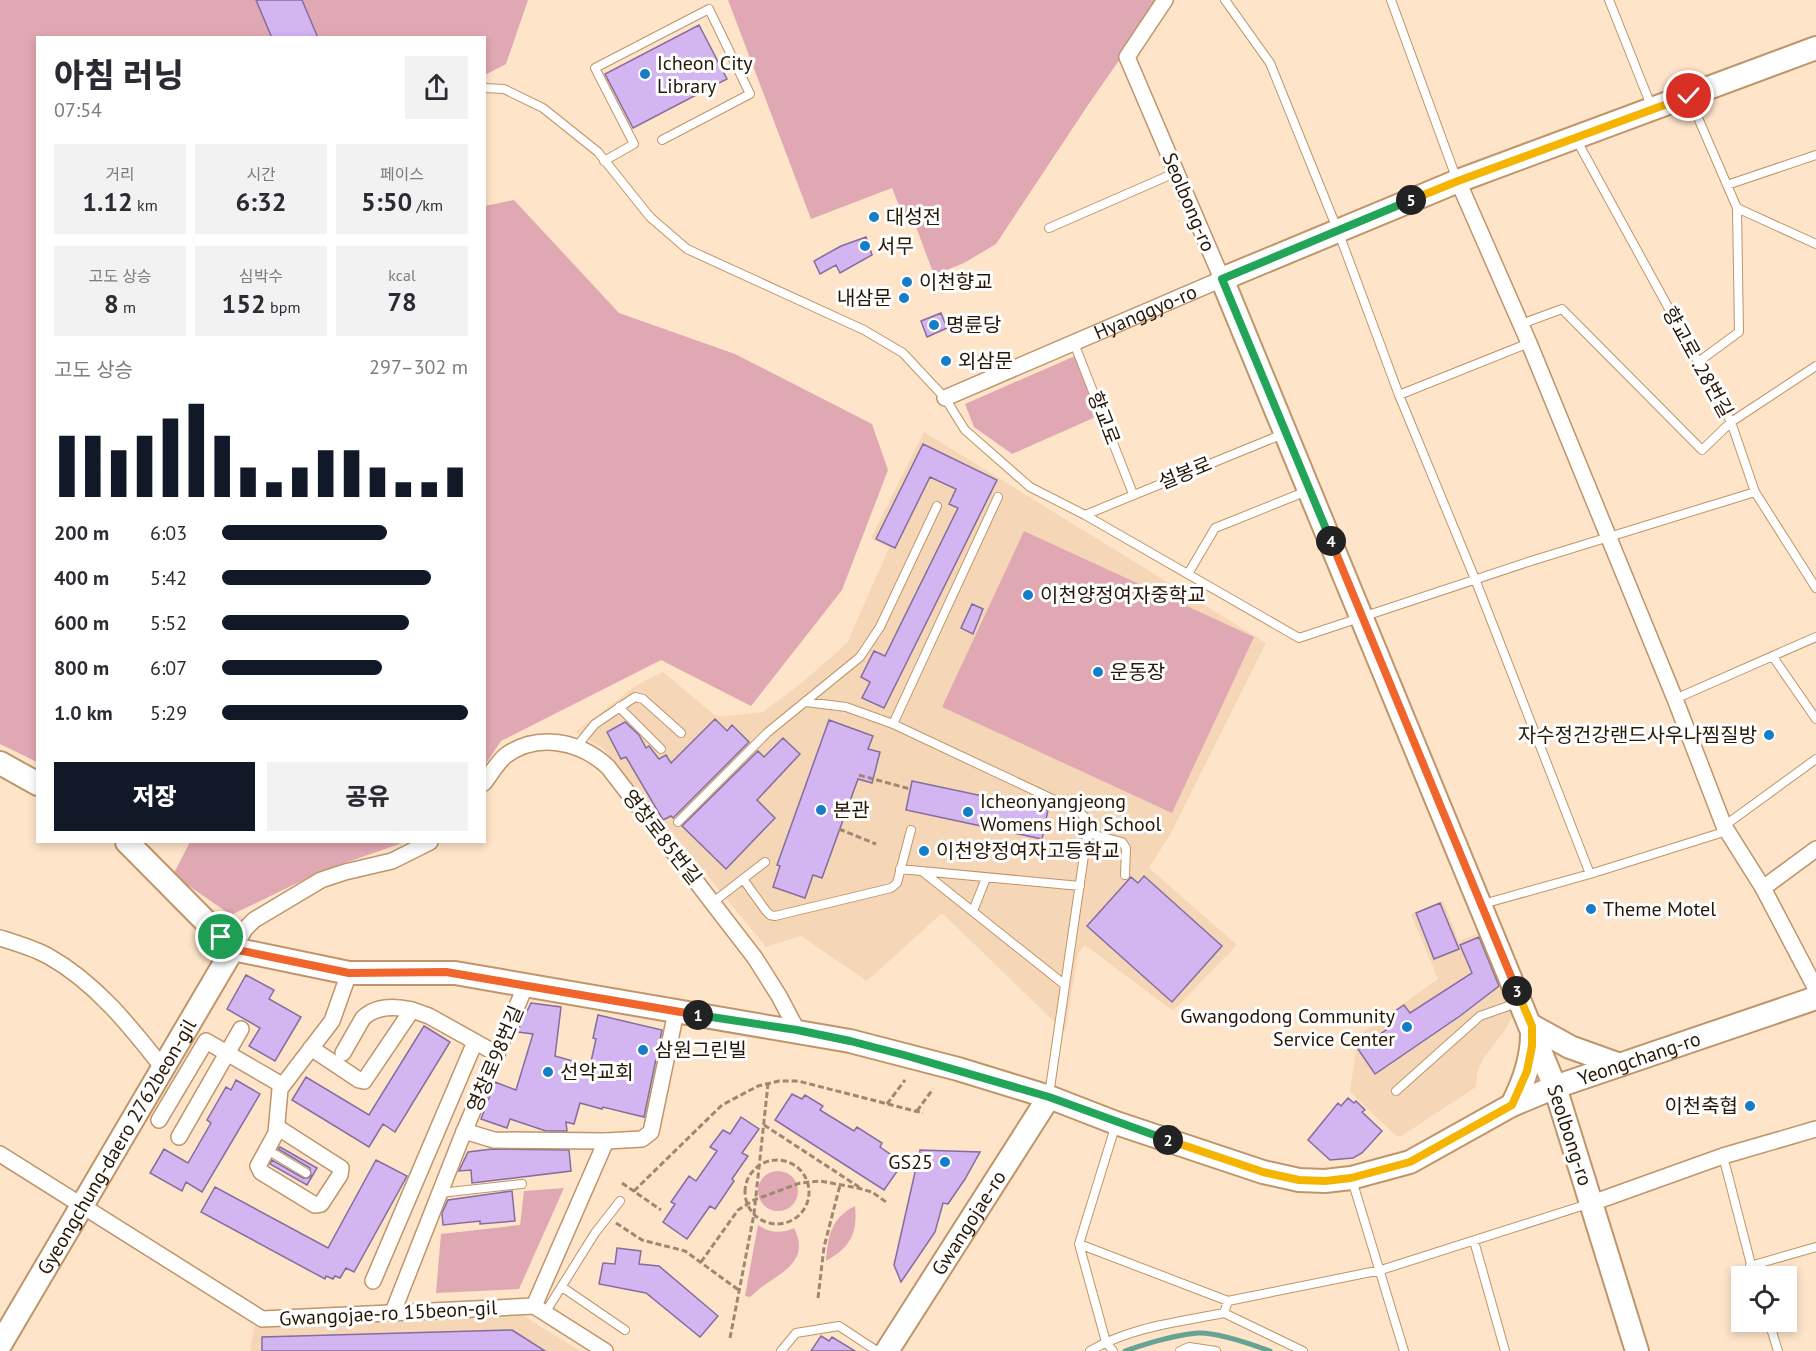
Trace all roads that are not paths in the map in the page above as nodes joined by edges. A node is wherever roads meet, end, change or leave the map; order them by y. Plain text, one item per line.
1 (1166, 0) edge
2 (1225, 0) edge
3 (1390, 0) edge
4 (1608, 0) edge
5 (1816, 48) edge
6 (486, 88) edge
7 (1689, 96) junction
8 (1653, 109) junction
9 (1575, 138) junction
10 (662, 140) dead end
11 (1816, 155) edge
12 (604, 160) junction
13 (1177, 172) junction
14 (1458, 181) junction
15 (1727, 185) junction
16 (1737, 208) junction
17 (1049, 228) dead end
18 (1338, 231) junction
19 (1816, 244) edge
20 (1222, 279) junction
21 (1521, 324) junction
22 (1074, 343) junction
23 (1529, 343) junction
24 (1698, 362) junction
25 (1816, 366) edge
26 (1400, 395) junction
27 (945, 398) junction
28 (1731, 422) junction
29 (1286, 432) junction
30 (1310, 490) junction
31 (1755, 492) junction
32 (1134, 494) junction
33 (998, 497) dead end
34 (937, 506) dead end
35 (1085, 515) junction
36 (1609, 538) junction
37 (1188, 574) junction
38 (1475, 579) junction
39 (1816, 588) edge
40 (1363, 617) junction
41 (1816, 637) edge
42 (1773, 657) junction
43 (1675, 699) junction
44 (806, 702) junction
45 (619, 707) junction
46 (1816, 719) edge
47 (893, 723) junction
48 (681, 733) dead end
49 (578, 746) junction
50 (661, 749) dead end
51 (1816, 759) edge
52 (0, 763) edge
53 (486, 780) edge
54 (36, 783) edge
55 (678, 822) dead end
56 (1726, 829) junction
57 (911, 830) dead end
58 (1087, 833) junction
59 (128, 843) edge
60 (428, 843) edge
61 (1816, 849) edge
62 (765, 862) dead end
63 (900, 869) junction
64 (922, 871) junction
65 (1125, 874) dead end
66 (1590, 874) junction
67 (986, 878) junction
68 (743, 879) junction
69 (1080, 886) junction
70 (1763, 888) junction
71 (712, 903) junction
72 (1481, 904) junction
73 (973, 911) junction
74 (0, 938) edge
75 (233, 949) junction
76 (349, 973) junction
77 (1065, 985) junction
78 (525, 987) junction
79 (1816, 989) edge
80 (1816, 998) edge
81 (1521, 1001) junction
82 (412, 1010) junction
83 (676, 1012) junction
84 (1532, 1026) junction
85 (241, 1029) dead end
86 (797, 1030) junction
87 (475, 1042) junction
88 (311, 1048) junction
89 (227, 1053) junction
90 (343, 1053) dead end
91 (496, 1054) junction
92 (1620, 1065) junction
93 (163, 1068) junction
94 (282, 1085) junction
95 (1555, 1087) junction
96 (1396, 1091) dead end
97 (1049, 1097) junction
98 (1512, 1105) junction
99 (159, 1120) dead end
100 (1116, 1123) junction
101 (277, 1127) junction
102 (1816, 1129) edge
103 (464, 1131) junction
104 (179, 1137) dead end
105 (606, 1141) junction
106 (266, 1149) junction
107 (0, 1154) edge
108 (1723, 1156) junction
109 (306, 1173) dead end
110 (1351, 1178) junction
111 (522, 1184) dead end
112 (440, 1193) junction
113 (620, 1201) dead end
114 (1592, 1203) junction
115 (82, 1206) junction
116 (1474, 1241) junction
117 (1079, 1244) junction
118 (1816, 1247) edge
119 (1750, 1266) joint
120 (1381, 1270) junction
121 (373, 1281) dead end
122 (562, 1287) junction
123 (1228, 1301) junction
124 (540, 1310) junction
125 (393, 1312) junction
126 (1224, 1313) junction
127 (625, 1330) dead end
128 (1772, 1332) edge
129 (0, 1345) edge
130 (1110, 1347) edge
131 (605, 1351) edge
132 (781, 1351) edge
133 (877, 1351) edge
134 (887, 1351) edge
135 (1090, 1351) edge
136 (1180, 1351) edge
137 (1216, 1351) edge
138 (1303, 1351) edge
139 (1404, 1351) edge
140 (1505, 1351) edge
141 (1636, 1351) edge
142 (1778, 1351) edge

1 - 13 street, Seolbong-ro
2 - 18 lane
3 - 14 lane
4 - 8 lane
5 - 7 street, Hyanggyo-ro
6 - 12 lane
7 - 8 street, Hyanggyo-ro
7 - 15 lane
8 - 9 street, Hyanggyo-ro
9 - 14 street, Hyanggyo-ro
9 - 24 lane, 향교로 .28번길
10 - 12 lane
11 - 15 lane
12 - 27 lane
13 - 17 lane
13 - 20 street, Seolbong-ro
14 - 18 street, Hyanggyo-ro
14 - 21 street
15 - 16 lane
16 - 19 lane
16 - 24 lane
18 - 20 street, Hyanggyo-ro
18 - 26 lane
20 - 22 street, Hyanggyo-ro
20 - 29 street, Seolbong-ro
21 - 23 street
21 - 28 lane
22 - 27 street, Hyanggyo-ro
22 - 32 lane, 향교로
23 - 26 lane
23 - 36 street
24 - 28 lane, 향교로 .28번길
25 - 28 lane
26 - 38 lane
27 - 35 lane
28 - 31 lane, 향교로 .28번길
29 - 30 street, Seolbong-ro
29 - 32 lane, 설봉로
30 - 37 lane
30 - 40 street, Seolbong-ro
31 - 36 lane
31 - 39 lane, 향교로 .28번길
32 - 35 lane, 설봉로
33 - 47 lane
34 - 44 lane
35 - 37 lane
36 - 38 lane
36 - 43 street
37 - 40 lane
38 - 40 lane
38 - 66 lane
40 - 72 street, Seolbong-ro
41 - 42 lane
42 - 43 lane
42 - 46 lane
43 - 56 street
44 - 47 lane
44 - 55 lane
45 - 48 lane
45 - 49 lane
45 - 50 lane
47 - 58 lane
49 - 53 street, 영창로85번길
49 - 71 street, 영창로85번길
51 - 56 lane
52 - 54 street
56 - 66 lane
56 - 70 street
57 - 63 lane
58 - 65 lane
58 - 69 lane
59 - 75 street
60 - 75 street
61 - 70 street
62 - 68 lane
63 - 64 lane
63 - 68 lane
64 - 67 lane
64 - 73 lane
66 - 72 lane
67 - 69 lane
67 - 73 lane
68 - 71 lane
69 - 77 lane
70 - 79 street
71 - 86 street, 영창로85번길
72 - 81 street, Seolbong-ro
73 - 77 lane
74 - 93 street
75 - 76 street, Yeongchang-ro
75 - 93 street, Gyeongchung-daero 2762beon-gil
76 - 78 street, Yeongchang-ro
76 - 88 street
77 - 97 lane
78 - 83 street, Yeongchang-ro
78 - 91 street, 영창로98번길
80 - 92 street, Yeongchang-ro
81 - 84 street, Seolbong-ro
81 - 96 lane
82 - 87 street
82 - 88 street
82 - 90 street
83 - 86 street, Yeongchang-ro
83 - 105 street
84 - 92 street
84 - 95 street, Seolbong-ro
84 - 98 street
85 - 89 street
86 - 97 street, Yeongchang-ro
87 - 91 street
87 - 121 street
88 - 94 street
89 - 94 street
89 - 99 street
89 - 104 street
91 - 103 street, 영창로98번길
92 - 95 street, Yeongchang-ro
93 - 115 street, Gyeongchung-daero 2762beon-gil
94 - 101 street
95 - 98 street, Yeongchang-ro
95 - 114 street, Seolbong-ro
97 - 100 street, Yeongchang-ro
97 - 134 street, Gwangojae-ro
98 - 110 street, Yeongchang-ro
100 - 110 street, Yeongchang-ro
100 - 117 lane
101 - 106 street
101 - 106 street
102 - 108 street
103 - 105 street, 영창로98번길
103 - 112 street, 영창로98번길
105 - 124 street
106 - 109 lane
107 - 115 street, Gwangojae-ro 15beon-gil
108 - 114 street
108 - 119 lane
110 - 120 lane
111 - 112 lane
112 - 125 street, 영창로98번길
113 - 122 lane
114 - 116 lane
114 - 141 street, Seolbong-ro
115 - 125 street, Gwangojae-ro 15beon-gil
115 - 129 street, Gyeongchung-daero 2762beon-gil
116 - 120 lane
116 - 140 lane
117 - 123 lane
117 - 130 lane
118 - 119 lane
120 - 123 lane
120 - 139 lane
122 - 124 lane
122 - 127 lane
123 - 126 lane
124 - 125 street, Gwangojae-ro 15beon-gil
124 - 131 street
126 - 130 lane
126 - 138 lane
128 - 142 lane
130 - 135 lane
132 - 133 lane
136 - 137 lane

